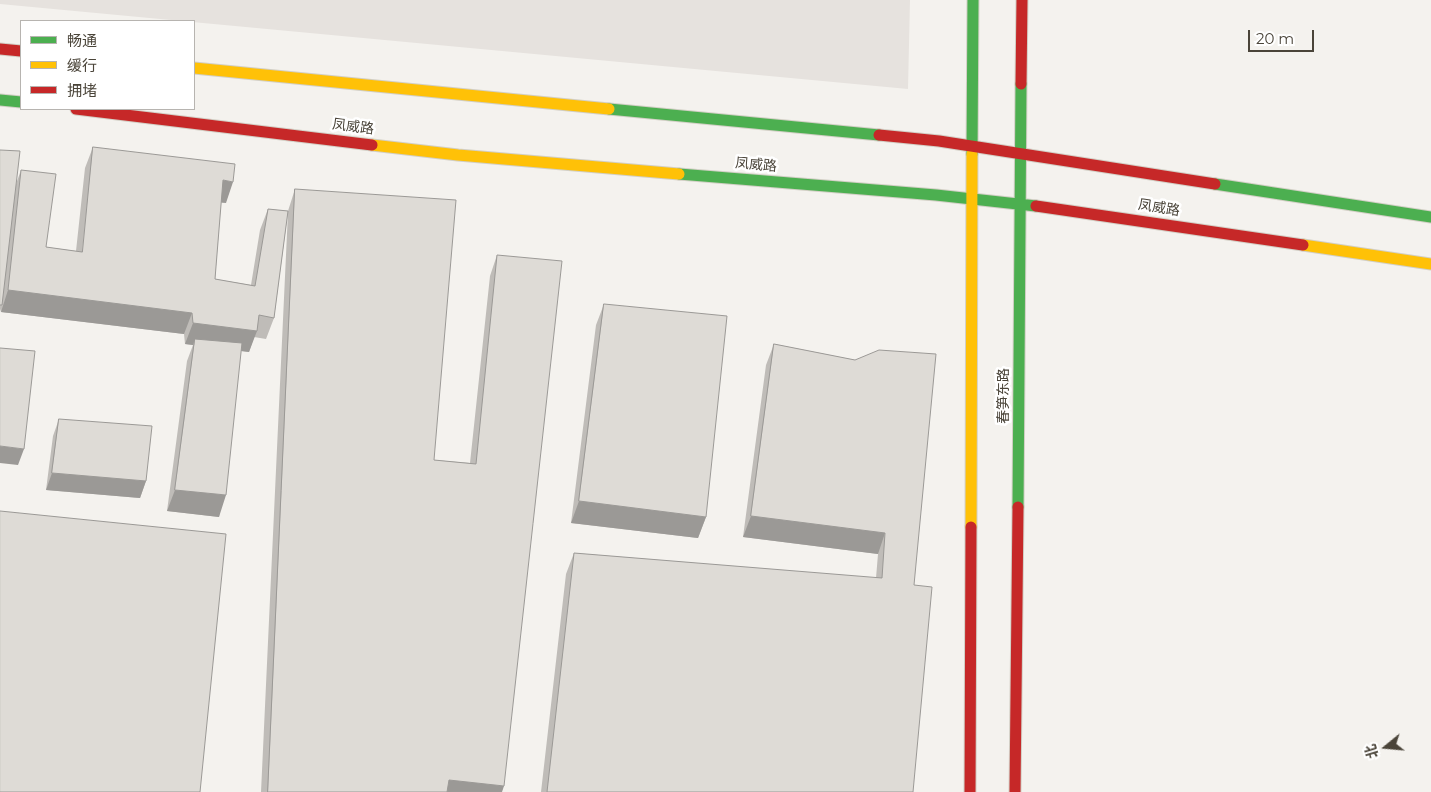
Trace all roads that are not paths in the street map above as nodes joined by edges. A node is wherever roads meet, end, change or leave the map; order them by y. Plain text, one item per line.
1 (973, 0) edge
2 (1022, 0) edge
3 (0, 49) edge
4 (20, 51) edge
5 (195, 68) edge
6 (0, 100) edge
7 (20, 102) edge
8 (84, 110) edge
9 (972, 146) junction
10 (1020, 154) junction
11 (972, 199) junction
12 (1020, 204) junction
13 (1431, 217) edge
14 (1431, 264) edge
15 (970, 792) edge
16 (1015, 792) edge

1 - 9 main road
2 - 10 main road, 春笋东路
3 - 4 main road
5 - 9 main road
6 - 7 main road
8 - 11 main road, 凤威路
9 - 10 main road
9 - 11 main road
10 - 12 main road, 春笋东路
10 - 13 main road
11 - 12 main road, 凤威路
11 - 15 main road
12 - 14 main road, 凤威路
12 - 16 main road, 春笋东路

